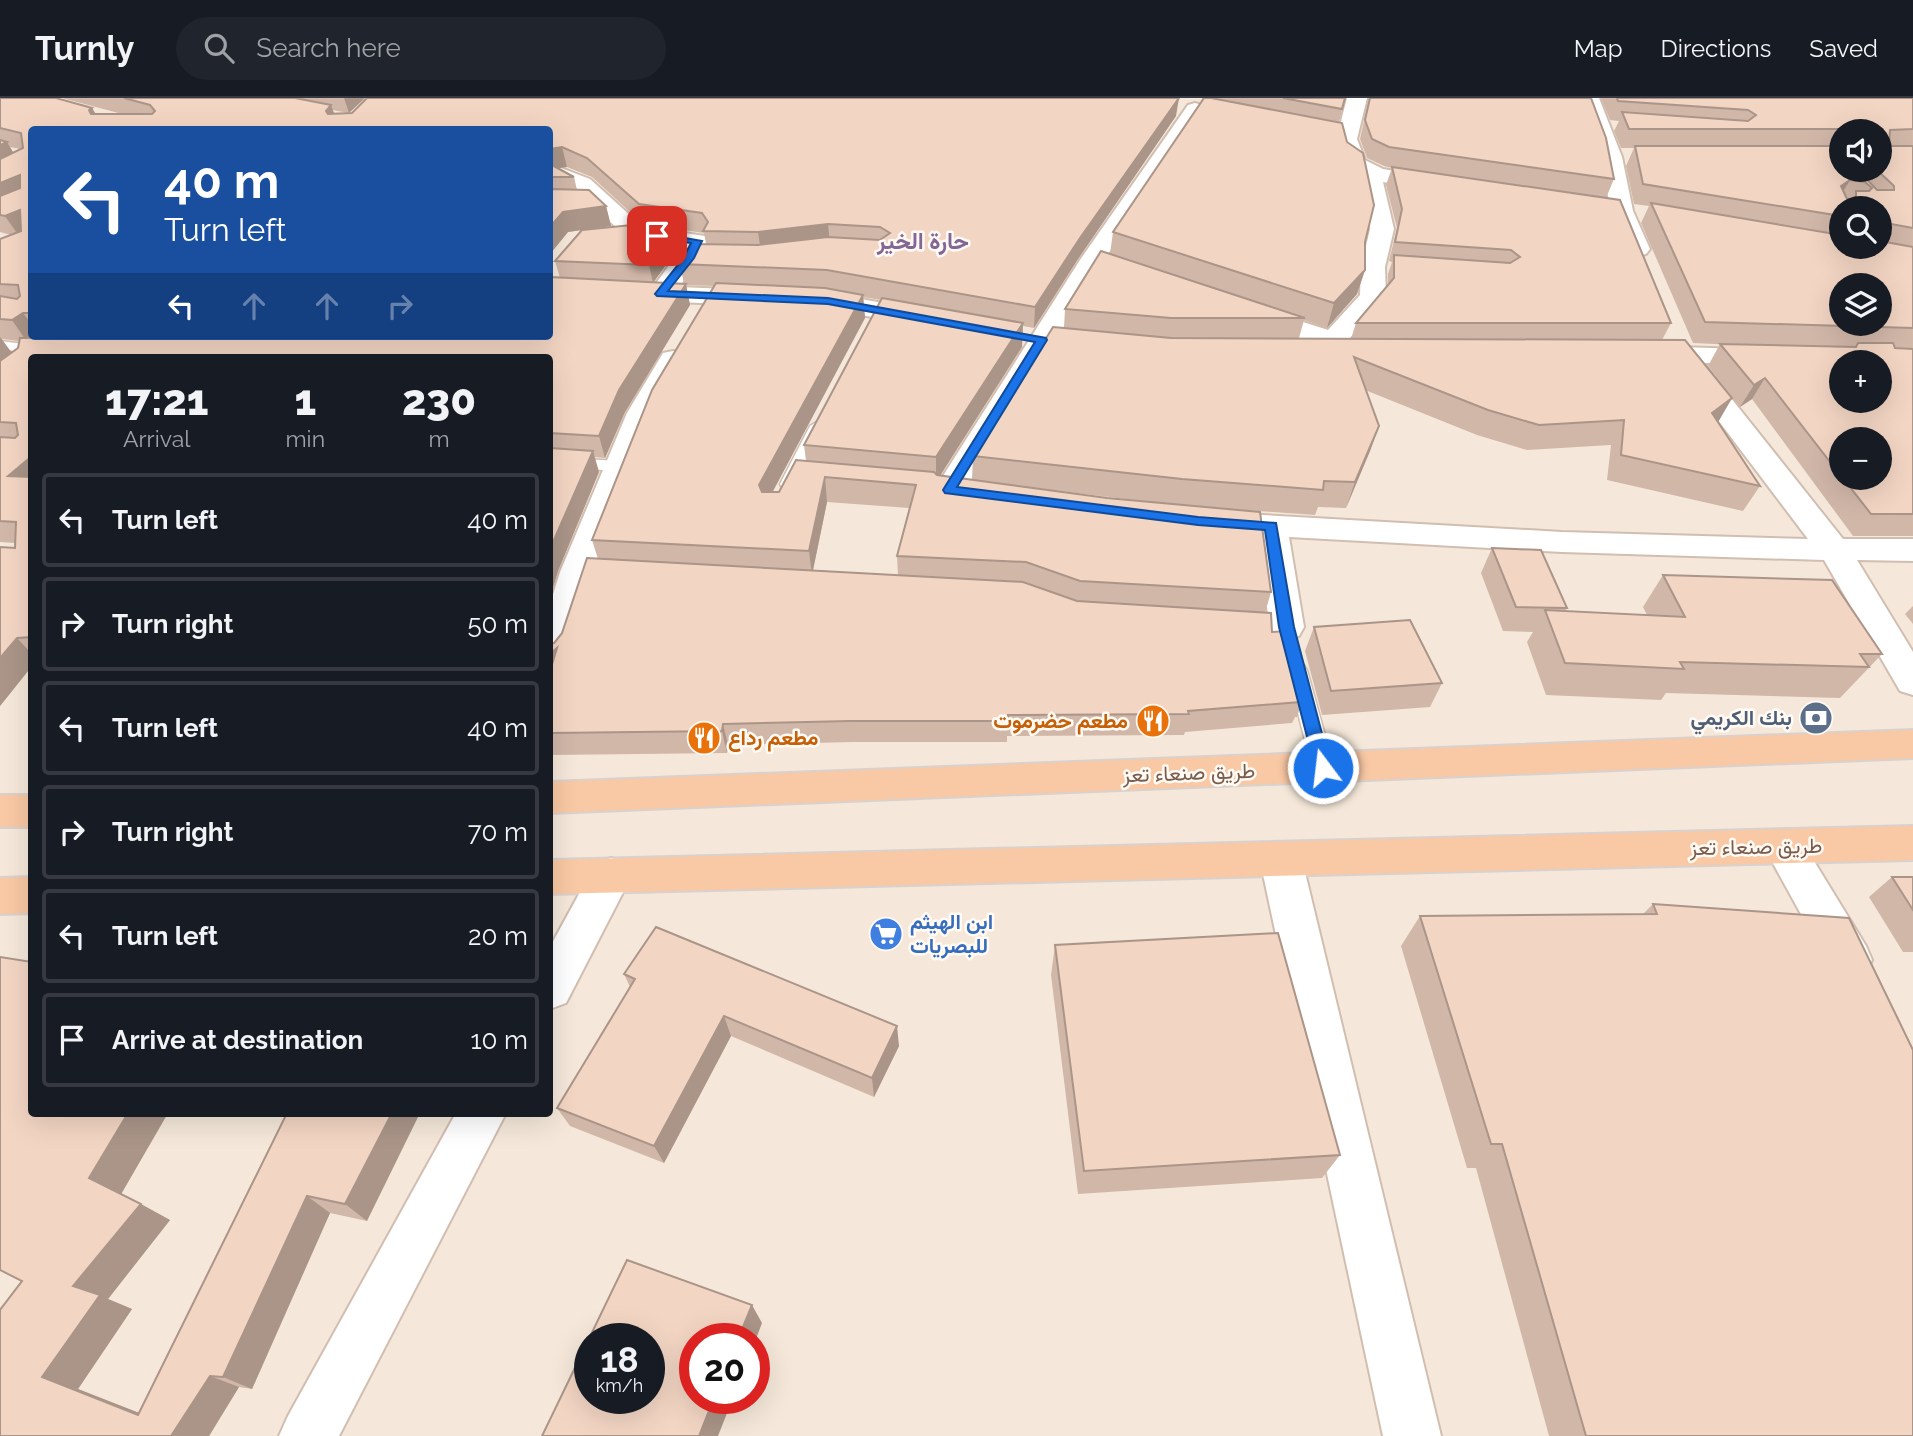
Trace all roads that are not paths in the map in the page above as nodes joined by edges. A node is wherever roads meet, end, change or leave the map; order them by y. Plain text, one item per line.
1 (1357, 98) edge
2 (1589, 98) edge
3 (1194, 107) edge
4 (1321, 134) edge
5 (1347, 139) junction
6 (1611, 157) junction
7 (1638, 157) edge
8 (1369, 171) junction
9 (555, 174) edge
10 (1469, 189) edge
11 (577, 204) edge
12 (605, 204) junction
13 (1609, 209) junction
14 (1649, 215) edge
15 (636, 233) junction
16 (601, 237) edge
17 (1647, 270) edge
18 (553, 289) edge
19 (661, 294) junction
20 (1231, 307) edge
21 (700, 315) junction
22 (947, 323) edge
23 (1333, 341) junction
24 (1676, 342) junction
25 (46, 344) edge
26 (0, 345) edge
27 (1369, 353) junction
28 (1396, 353) edge
29 (88, 354) edge
30 (1627, 354) edge
31 (1790, 357) edge
32 (28, 358) edge
33 (9, 372) edge
34 (823, 417) edge
35 (553, 461) edge
36 (619, 466) junction
37 (1010, 498) edge
38 (780, 499) edge
39 (1185, 520) edge
40 (1271, 526) junction
41 (1834, 550) junction
42 (1913, 550) edge
43 (572, 578) edge
44 (1286, 637) joint
45 (553, 643) edge
46 (1913, 682) edge
47 (1913, 744) edge
48 (1323, 768) junction
49 (553, 797) edge
50 (0, 811) edge
51 (28, 811) edge
52 (1913, 844) edge
53 (1784, 847) junction
54 (1281, 860) junction
55 (611, 875) junction
56 (553, 877) edge
57 (28, 895) edge
58 (0, 896) edge
59 (553, 983) edge
60 (1872, 998) edge
61 (480, 1117) edge
62 (308, 1436) edge
63 (1412, 1436) edge

1 - 5 street
2 - 6 street
3 - 37 street
4 - 5 street
5 - 8 street
6 - 7 street
6 - 13 street
8 - 10 street
8 - 23 street
9 - 12 street
11 - 12 lane
12 - 15 street
13 - 14 street
13 - 17 street
15 - 16 street
15 - 19 street
18 - 19 street
19 - 21 street
20 - 23 street
21 - 22 street
21 - 36 street
23 - 27 street
23 - 27 street
24 - 30 street
24 - 31 street
24 - 41 street
25 - 26 lane
25 - 29 lane
27 - 28 street
32 - 33 street
34 - 38 lane
35 - 36 lane
36 - 43 street
39 - 40 street
40 - 41 street
40 - 44 street
41 - 42 street
41 - 46 street
43 - 45 street
44 - 48 lane
47 - 48 highway, طريق صنعاء تعز
48 - 49 highway, طريق صنعاء تعز
50 - 51 highway
52 - 53 highway, طريق صنعاء تعز
53 - 54 highway, طريق صنعاء تعز
53 - 60 street
54 - 55 highway, طريق صنعاء تعز
54 - 63 street
55 - 56 highway, طريق صنعاء تعز
55 - 59 street
57 - 58 highway
61 - 62 street

